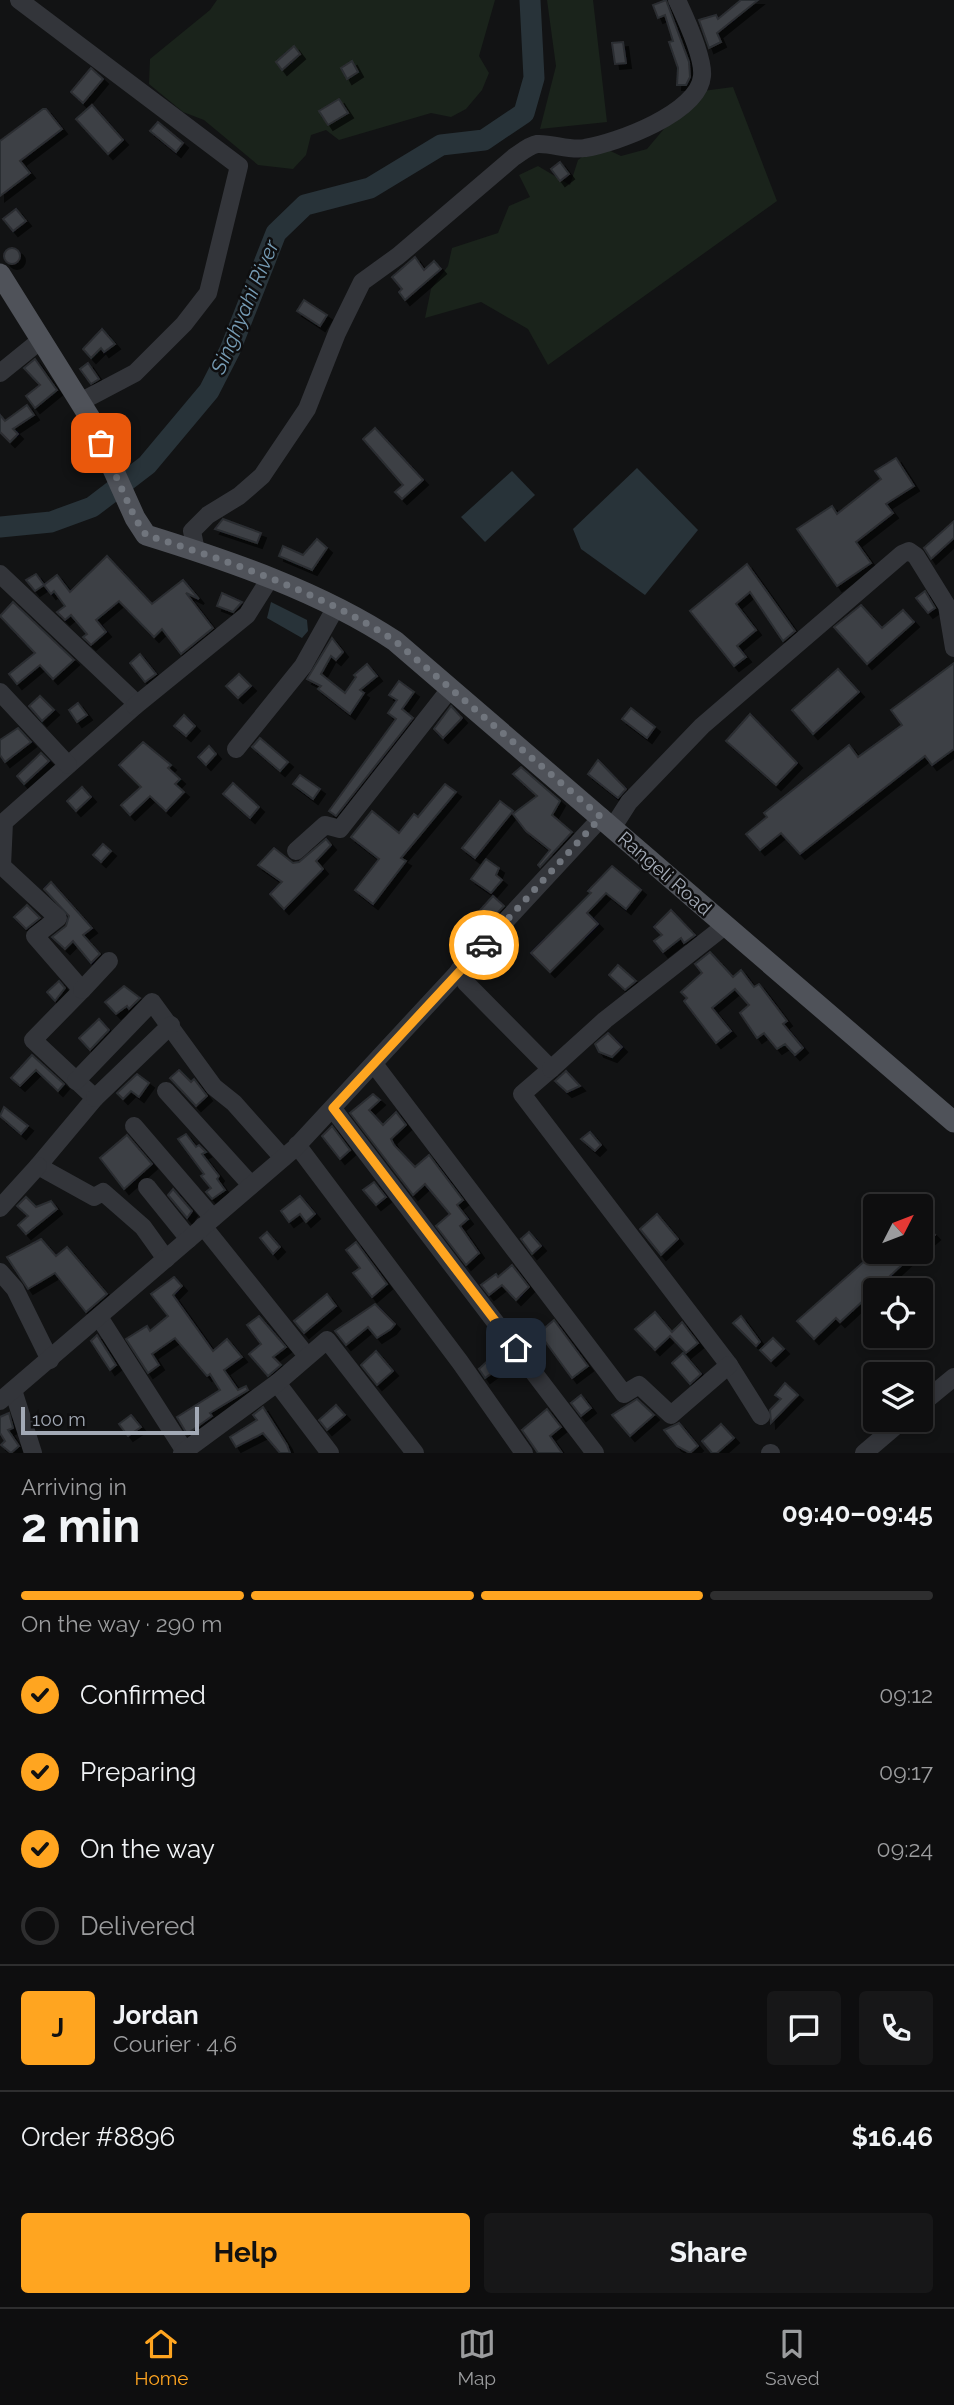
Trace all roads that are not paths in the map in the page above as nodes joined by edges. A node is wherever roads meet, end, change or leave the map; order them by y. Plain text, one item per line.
1 (19, 0) edge
2 (677, 0) edge
3 (0, 274) edge
4 (42, 339) junction
5 (0, 373) edge
6 (85, 410) junction
7 (196, 551) junction
8 (0, 574) edge
9 (269, 580) junction
10 (336, 607) junction
11 (954, 648) edge
12 (450, 689) junction
13 (0, 692) edge
14 (135, 706) junction
15 (236, 749) dead end
16 (68, 765) junction
17 (607, 822) junction
18 (296, 851) dead end
19 (726, 925) junction
20 (109, 961) dead end
21 (459, 970) junction
22 (82, 990) junction
23 (171, 1025) junction
24 (374, 1065) junction
25 (551, 1069) junction
26 (76, 1081) junction
27 (166, 1091) dead end
28 (95, 1098) junction
29 (333, 1108) junction
30 (954, 1122) edge
31 (134, 1126) dead end
32 (297, 1145) junction
33 (283, 1158) junction
34 (38, 1166) junction
35 (251, 1185) junction
36 (148, 1187) dead end
37 (0, 1208) edge
38 (202, 1228) junction
39 (166, 1259) junction
40 (0, 1272) edge
41 (99, 1317) junction
42 (307, 1356) junction
43 (50, 1360) junction
44 (729, 1365) junction
45 (954, 1377) edge
46 (277, 1383) junction
47 (933, 1394) edge
48 (7, 1395) edge
49 (761, 1416) dead end
50 (889, 1432) edge
51 (184, 1452) edge
52 (33, 1453) edge
53 (330, 1453) edge
54 (415, 1453) edge
55 (524, 1453) edge
56 (595, 1453) edge
57 (864, 1453) edge

1 - 6 street
2 - 7 street
3 - 4 main road, Rangeli Road
4 - 5 street
4 - 6 main road, Rangeli Road
6 - 7 main road, Rangeli Road
7 - 9 main road, Rangeli Road
8 - 14 street
9 - 10 main road, Rangeli Road
9 - 14 street
10 - 12 main road, Rangeli Road
10 - 15 street
11 - 17 street
12 - 17 main road, Rangeli Road
12 - 18 street
13 - 16 street
14 - 16 street
16 - 22 street
17 - 19 main road, Rangeli Road
17 - 21 street
19 - 25 street
19 - 30 main road, Rangeli Road
20 - 22 street
21 - 24 street
21 - 25 street
22 - 26 street
23 - 26 street
23 - 28 street
23 - 33 street
24 - 29 street
24 - 44 street
25 - 44 street
26 - 28 street
27 - 35 street
28 - 34 street
29 - 32 street
29 - 56 street
31 - 38 street
32 - 33 street
32 - 55 street
33 - 35 street
34 - 37 street
34 - 39 street
35 - 38 street
36 - 38 street
38 - 39 street
38 - 42 street
39 - 41 street
40 - 43 street
41 - 43 street
41 - 51 street
42 - 46 street
42 - 54 street
43 - 48 street
44 - 49 street
45 - 47 street
46 - 51 street
46 - 53 street
48 - 52 street
50 - 57 street

